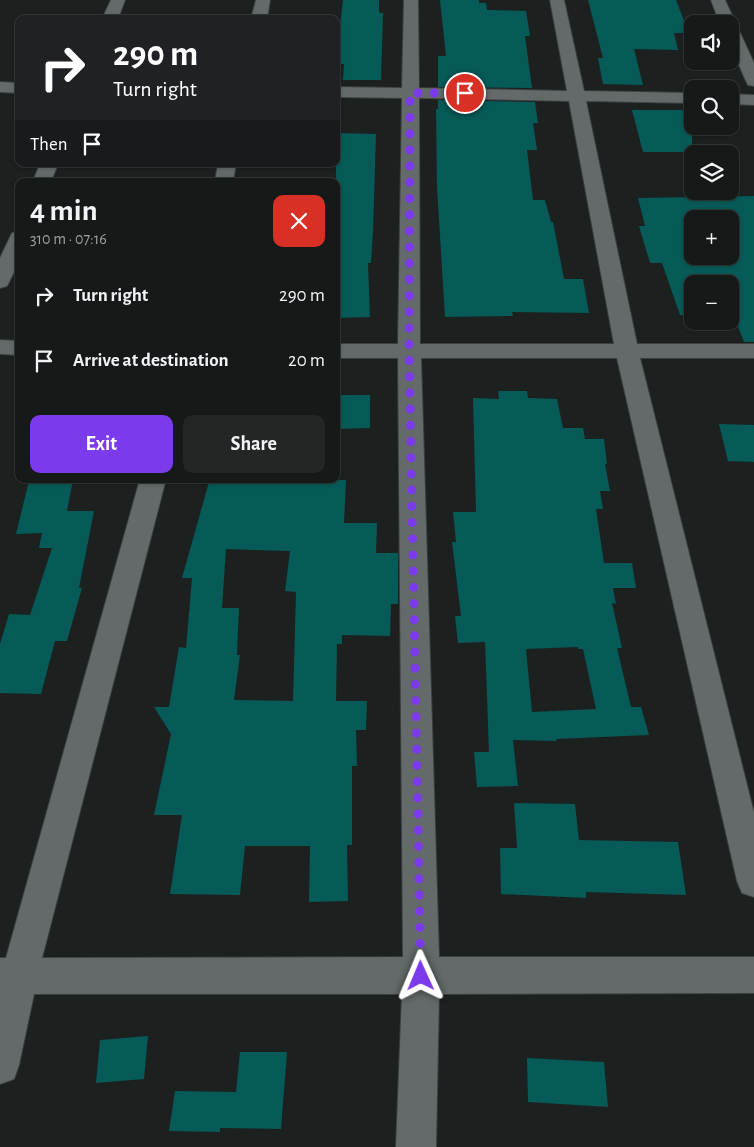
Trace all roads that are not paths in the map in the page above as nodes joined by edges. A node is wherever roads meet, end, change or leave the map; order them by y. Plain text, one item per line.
1 (118, 0) edge
2 (263, 0) edge
3 (411, 0) edge
4 (557, 0) edge
5 (718, 0) edge
6 (112, 15) edge
7 (260, 15) edge
8 (724, 15) edge
9 (739, 47) edge
10 (754, 81) edge
11 (0, 87) edge
12 (15, 88) edge
13 (340, 92) edge
14 (410, 93) junction
15 (576, 94) junction
16 (684, 98) edge
17 (739, 99) edge
18 (754, 100) edge
19 (15, 246) edge
20 (0, 282) edge
21 (0, 347) edge
22 (15, 348) edge
23 (409, 350) junction
24 (340, 351) edge
25 (627, 351) junction
26 (754, 351) edge
27 (152, 483) edge
28 (754, 881) edge
29 (754, 975) edge
30 (10, 976) edge
31 (421, 976) junction
32 (0, 1065) edge
33 (416, 1147) edge

1 - 6 street
2 - 7 street
3 - 14 street
4 - 15 street
5 - 8 street
9 - 10 street
11 - 12 street
13 - 14 street
14 - 15 street
14 - 23 street
15 - 16 street
15 - 25 street
17 - 18 street
19 - 20 street
21 - 22 street
23 - 24 street
23 - 25 street
23 - 31 street
25 - 26 street
25 - 28 street
27 - 30 street
29 - 31 street
30 - 31 street
30 - 32 street
31 - 33 street

